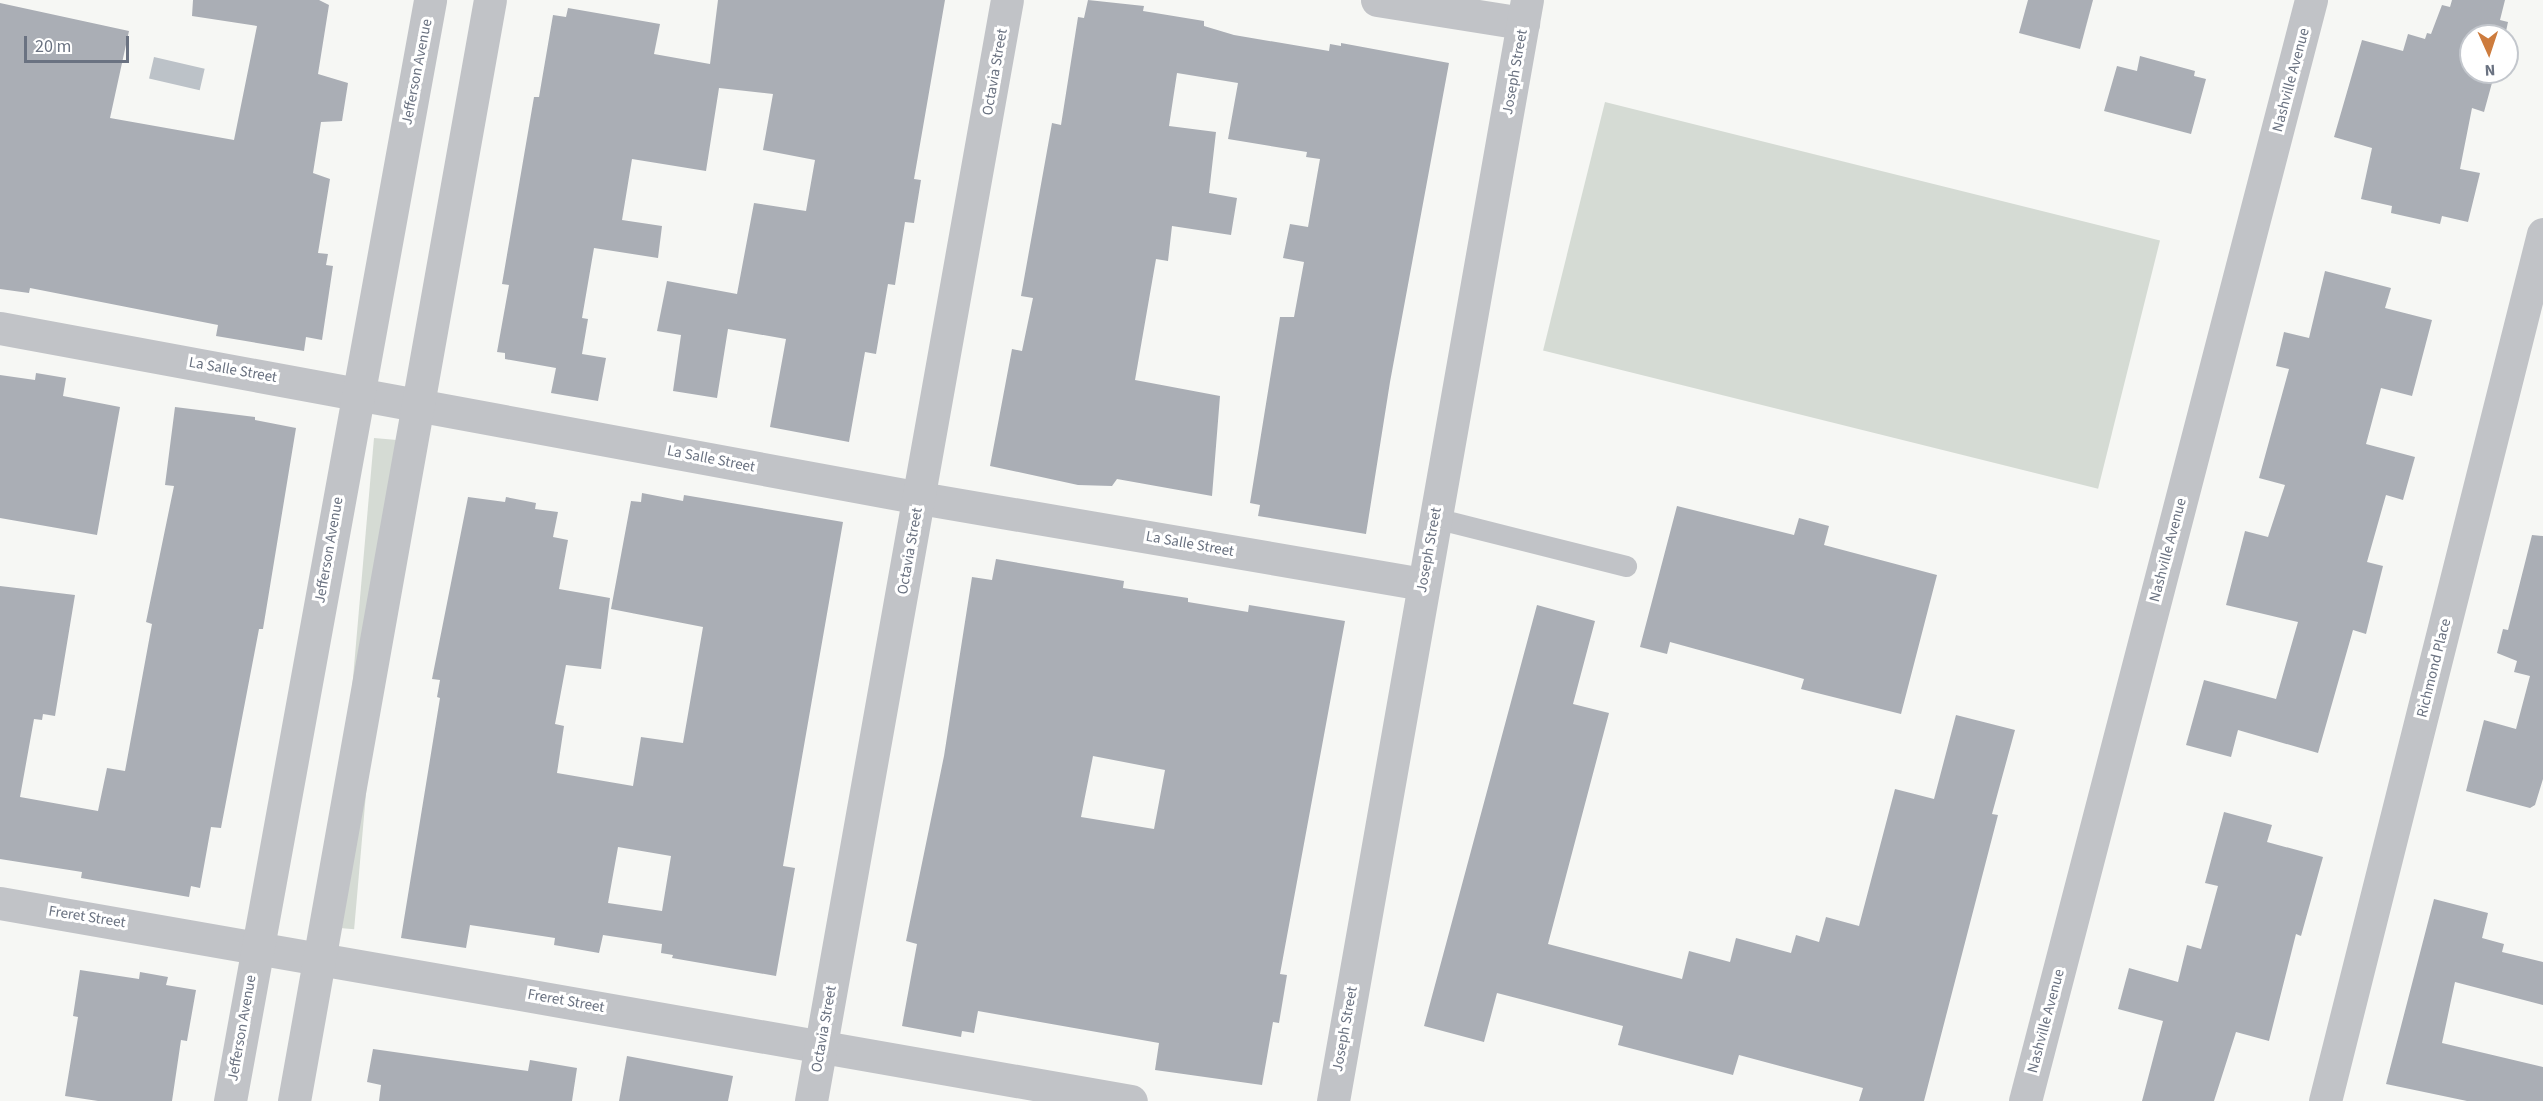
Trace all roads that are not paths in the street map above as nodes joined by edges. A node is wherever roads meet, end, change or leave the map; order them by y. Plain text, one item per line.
1 (430, 0) edge
2 (490, 0) edge
3 (1007, 0) edge
4 (1377, 0) edge
5 (2312, 0) edge
6 (1525, 12) edge
7 (2543, 234) edge
8 (0, 328) edge
9 (358, 392) junction
10 (418, 403) junction
11 (920, 498) junction
12 (1435, 518) junction
13 (1626, 566) dead end
14 (1423, 584) junction
15 (0, 903) edge
16 (256, 945) junction
17 (320, 957) junction
18 (820, 1046) junction
19 (230, 1101) edge
20 (294, 1101) edge
21 (811, 1101) edge
22 (1131, 1101) edge
23 (1333, 1101) edge
24 (2025, 1101) edge
25 (2325, 1101) edge

1 - 9 street, Jefferson Avenue
2 - 10 street
3 - 11 street, Octavia Street
4 - 6 street
5 - 24 street, Nashville Avenue
6 - 12 street, Joseph Street
7 - 25 street, Richmond Place
8 - 9 street, La Salle Street
9 - 10 street, La Salle Street
9 - 16 street, Jefferson Avenue
10 - 11 street, La Salle Street
10 - 17 street
11 - 14 street, La Salle Street
11 - 18 street, Octavia Street
12 - 13 lane
12 - 14 street, Joseph Street
14 - 23 street, Joseph Street
15 - 16 street, Freret Street
16 - 17 street, Freret Street
16 - 19 street, Jefferson Avenue
17 - 18 street, Freret Street
17 - 20 street
18 - 21 street, Octavia Street
18 - 22 street, Freret Street

